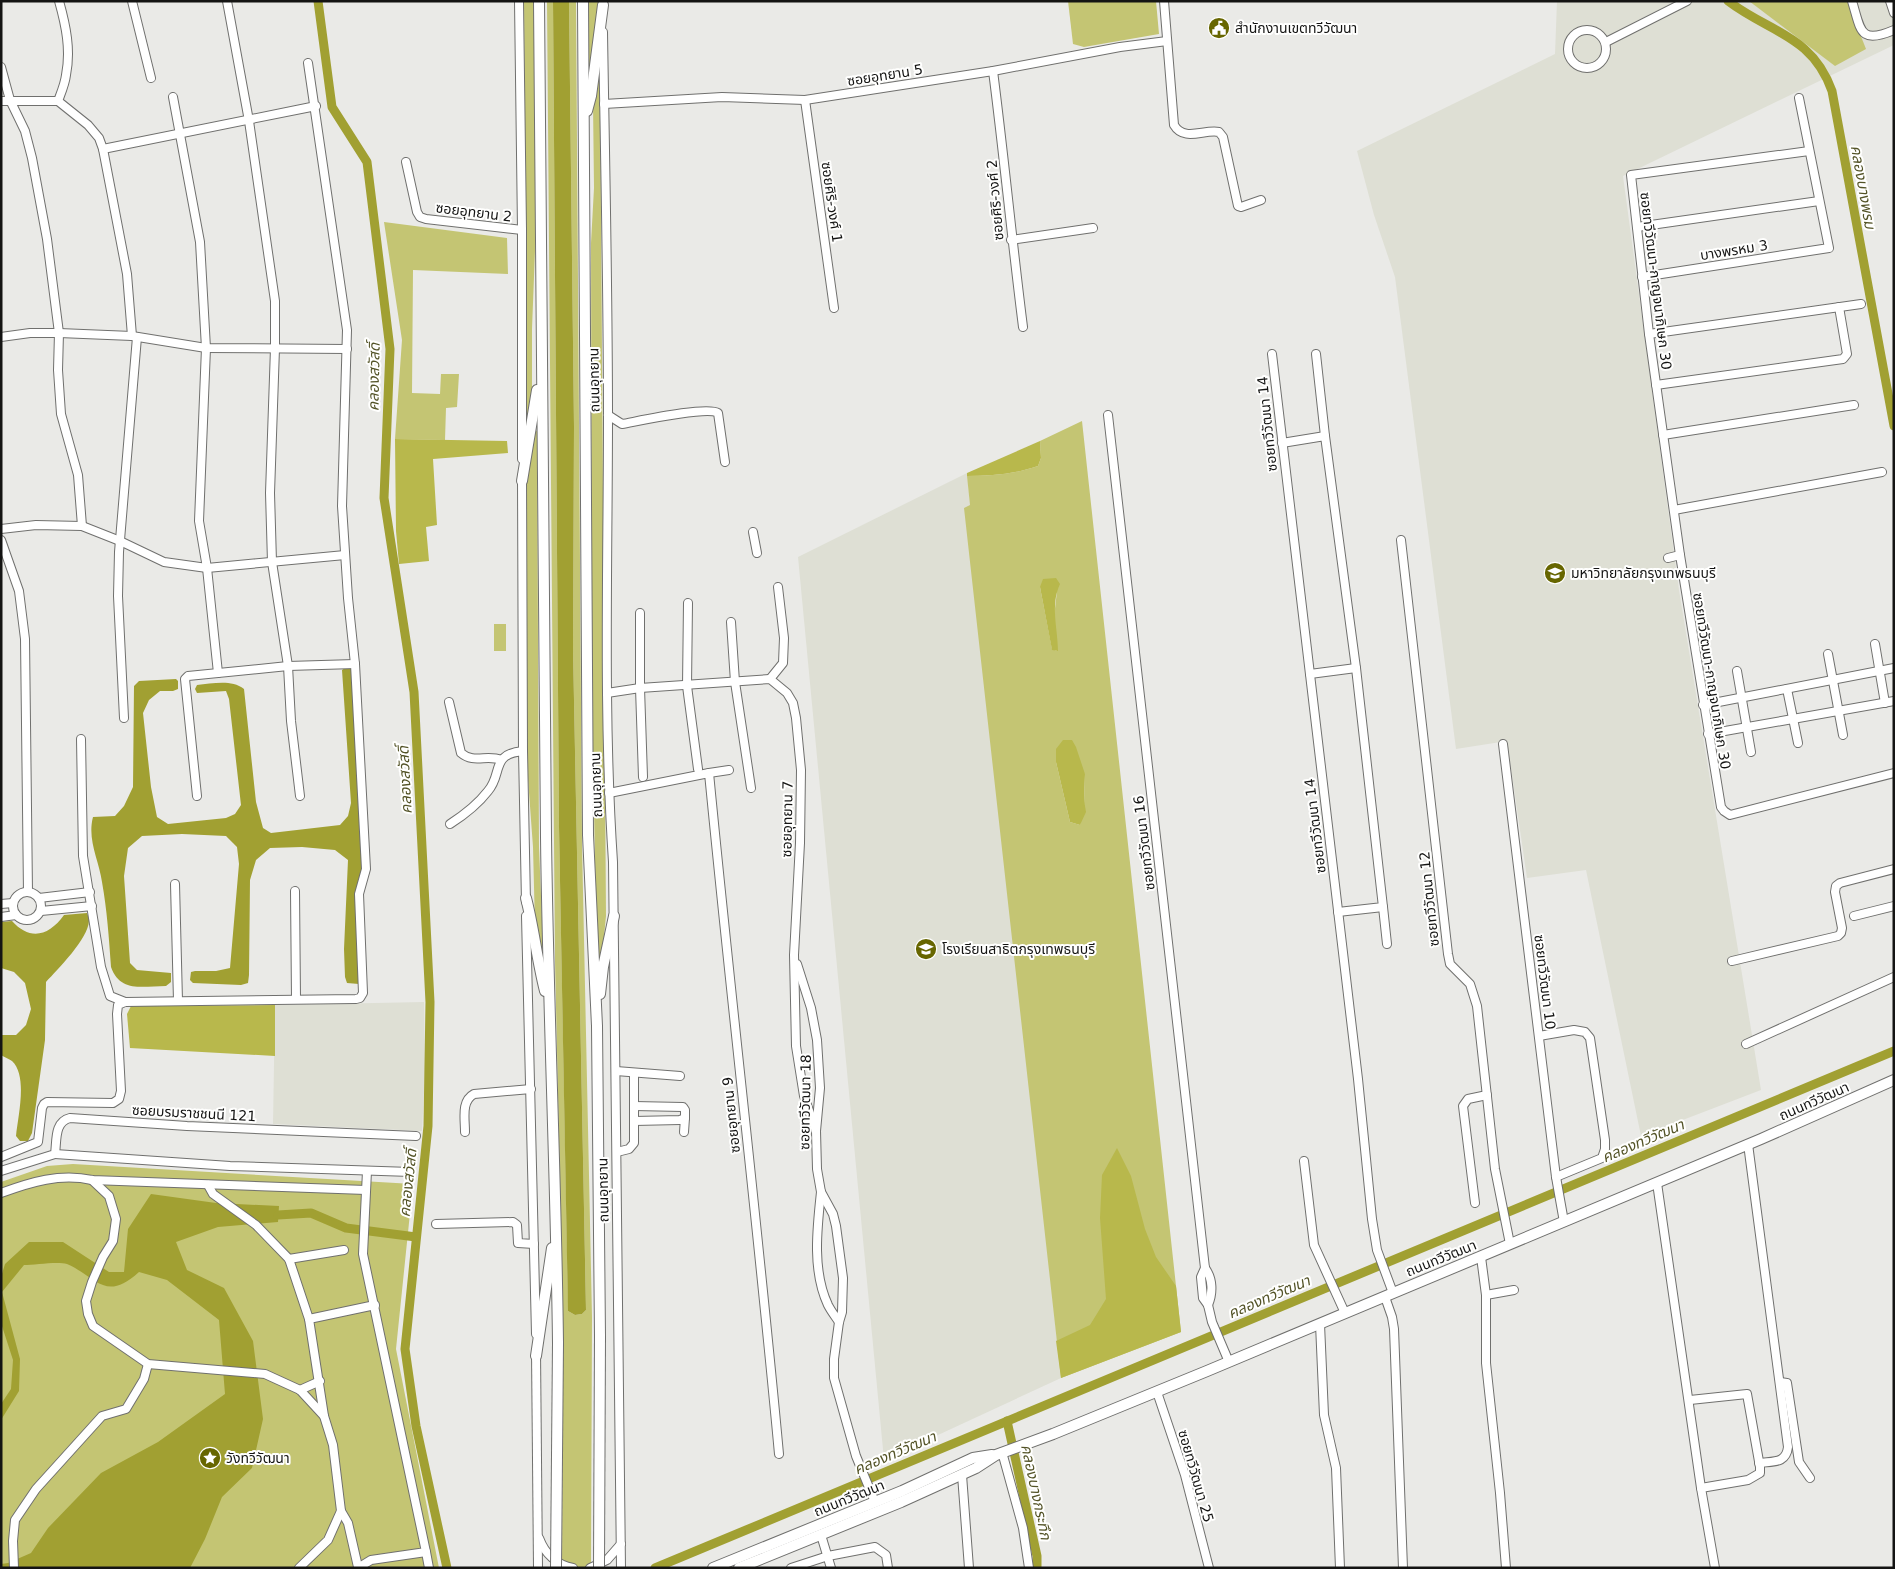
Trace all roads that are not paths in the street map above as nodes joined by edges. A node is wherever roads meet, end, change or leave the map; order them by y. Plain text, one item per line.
1 (59, 1) edge
2 (132, 1) edge
3 (227, 1) edge
4 (519, 1) edge
5 (539, 1) edge
6 (583, 1) edge
7 (1164, 1) edge
8 (1687, 1) edge
9 (1852, 1) edge
10 (1890, 1) edge
11 (603, 3) edge
12 (1894, 13) edge
13 (1894, 30) edge
14 (1167, 41) junction
15 (1606, 42) junction
16 (308, 63) dead end
17 (1, 66) edge
18 (993, 71) junction
19 (151, 78) dead end
20 (173, 97) dead end
21 (1799, 98) dead end
22 (10, 100) junction
23 (805, 100) junction
24 (1, 101) edge
25 (58, 101) junction
26 (604, 104) junction
27 (316, 106) junction
28 (250, 121) junction
29 (584, 124) junction
30 (181, 134) junction
31 (103, 149) junction
32 (1809, 151) junction
33 (406, 162) dead end
34 (1261, 200) dead end
35 (1819, 201) junction
36 (1637, 227) junction
37 (1093, 228) dead end
38 (522, 230) junction
39 (1011, 240) junction
40 (1642, 277) junction
41 (1861, 304) dead end
42 (1839, 307) junction
43 (834, 308) dead end
44 (1023, 327) dead end
45 (59, 333) junction
46 (1649, 334) junction
47 (1, 337) edge
48 (135, 337) junction
49 (206, 348) junction
50 (275, 348) junction
51 (347, 349) junction
52 (1272, 354) dead end
53 (1316, 354) dead end
54 (542, 362) junction
55 (1656, 385) junction
56 (1854, 405) dead end
57 (608, 415) junction
58 (1108, 415) dead end
59 (1664, 435) junction
60 (1325, 436) junction
61 (1282, 443) junction
62 (725, 462) dead end
63 (1882, 472) dead end
64 (522, 481) junction
65 (1674, 510) junction
66 (82, 526) junction
67 (1, 529) edge
68 (753, 532) dead end
69 (1, 540) edge
70 (1401, 540) dead end
71 (120, 541) junction
72 (756, 553) dead end
73 (345, 555) junction
74 (1680, 555) junction
75 (1668, 558) dead end
76 (272, 562) junction
77 (207, 568) junction
78 (778, 587) dead end
79 (688, 603) dead end
80 (640, 613) dead end
81 (732, 622) dead end
82 (1875, 644) dead end
83 (1828, 654) dead end
84 (355, 664) junction
85 (288, 666) junction
86 (1356, 668) junction
87 (1894, 668) edge
88 (1879, 671) junction
89 (1736, 672) dead end
90 (218, 673) junction
91 (1310, 674) junction
92 (770, 679) junction
93 (1833, 680) junction
94 (735, 682) junction
95 (687, 686) junction
96 (640, 688) junction
97 (1787, 689) junction
98 (607, 692) junction
99 (1742, 698) junction
100 (1894, 701) edge
101 (450, 702) dead end
102 (1885, 703) junction
103 (1703, 705) junction
104 (1838, 711) junction
105 (124, 718) dead end
106 (1792, 719) junction
107 (1747, 727) junction
108 (1708, 734) junction
109 (1843, 735) dead end
110 (81, 739) dead end
111 (1503, 744) dead end
112 (1798, 744) dead end
113 (522, 751) junction
114 (1751, 752) dead end
115 (502, 760) junction
116 (698, 769) dead end
117 (730, 770) dead end
118 (709, 773) junction
119 (1894, 773) edge
120 (643, 777) dead end
121 (751, 788) dead end
122 (609, 793) junction
123 (197, 796) dead end
124 (300, 796) dead end
125 (450, 824) dead end
126 (1894, 869) edge
127 (174, 884) dead end
128 (295, 891) dead end
129 (28, 892) junction
130 (90, 892) junction
131 (39, 898) junction
132 (526, 898) junction
133 (13, 903) junction
134 (1, 904) edge
135 (92, 906) junction
136 (1894, 906) edge
137 (1383, 907) junction
138 (41, 912) junction
139 (1338, 912) junction
140 (16, 915) junction
141 (614, 916) junction
142 (1854, 916) dead end
143 (1, 917) edge
144 (1387, 944) dead end
145 (794, 955) junction
146 (1732, 961) dead end
147 (1894, 977) edge
148 (296, 999) junction
149 (125, 1002) junction
150 (178, 1002) junction
151 (549, 1006) junction
152 (597, 1026) junction
153 (1539, 1036) junction
154 (1746, 1044) dead end
155 (616, 1071) junction
156 (634, 1073) junction
157 (680, 1076) dead end
158 (1894, 1080) edge
159 (530, 1089) junction
160 (1487, 1095) junction
161 (634, 1106) junction
162 (685, 1118) junction
163 (634, 1121) junction
164 (816, 1131) junction
165 (464, 1132) dead end
166 (684, 1132) dead end
167 (416, 1136) dead end
168 (1748, 1144) junction
169 (617, 1152) junction
170 (55, 1154) junction
171 (1, 1157) edge
172 (1304, 1161) dead end
173 (1, 1171) edge
174 (367, 1171) junction
175 (411, 1172) dead end
176 (1556, 1179) junction
177 (92, 1180) junction
178 (116, 1180) junction
179 (1657, 1183) junction
180 (208, 1185) junction
181 (366, 1190) junction
182 (821, 1192) junction
183 (1, 1193) edge
184 (109, 1196) junction
185 (1475, 1203) dead end
186 (557, 1217) junction
187 (1564, 1222) junction
188 (436, 1224) dead end
189 (534, 1244) junction
190 (1510, 1244) junction
191 (344, 1250) dead end
192 (1481, 1257) junction
193 (289, 1259) junction
194 (1514, 1290) dead end
195 (1389, 1295) junction
196 (1486, 1295) junction
197 (375, 1305) junction
198 (1345, 1313) junction
199 (309, 1319) junction
200 (839, 1322) junction
201 (1320, 1324) junction
202 (536, 1356) junction
203 (1229, 1362) junction
204 (148, 1364) junction
205 (320, 1381) junction
206 (1780, 1382) junction
207 (300, 1390) junction
208 (1157, 1392) junction
209 (1690, 1400) junction
210 (324, 1416) junction
211 (1006, 1451) junction
212 (779, 1454) dead end
213 (1759, 1464) junction
214 (962, 1475) junction
215 (1810, 1478) dead end
216 (1701, 1488) junction
217 (875, 1502) junction
218 (341, 1511) junction
219 (538, 1534) junction
220 (821, 1535) junction
221 (621, 1544) junction
222 (426, 1552) junction
223 (828, 1556) junction
224 (14, 1564) edge
225 (358, 1567) edge
226 (299, 1568) edge
227 (429, 1568) edge
228 (538, 1568) edge
229 (556, 1568) edge
230 (573, 1568) edge
231 (590, 1568) edge
232 (599, 1568) edge
233 (621, 1568) edge
234 (713, 1568) edge
235 (739, 1568) edge
236 (791, 1568) edge
237 (831, 1568) edge
238 (888, 1568) edge
239 (969, 1568) edge
240 (1029, 1568) edge
241 (1209, 1568) edge
242 (1340, 1568) edge
243 (1403, 1568) edge
244 (1506, 1568) edge
245 (1714, 1568) edge

1 - 25 street
2 - 19 street
3 - 28 street
4 - 38 street
5 - 54 main road
6 - 29 main road, ถนนอุทยาน
7 - 14 street
8 - 15 street
9 - 13 street
10 - 12 street
11 - 26 street, ถนนอุทยาน
11 - 29 main road
14 - 18 street, ซอยอุทยาน 5
14 - 34 street
15 - 15 street
16 - 27 street
17 - 22 street
18 - 23 street, ซอยอุทยาน 5
18 - 39 street, ซอยศิริ-วงศ์ 2
20 - 30 street
21 - 32 street
22 - 24 street
22 - 25 street
22 - 45 street
23 - 26 street, ซอยอุทยาน 5
23 - 43 street, ซอยศิริ-วงศ์ 1
25 - 31 street
26 - 57 street, ถนนอุทยาน
27 - 28 street
27 - 51 street
28 - 30 street
28 - 50 street
29 - 152 main road, ถนนอุทยาน
30 - 31 street
30 - 49 street
31 - 48 street
32 - 35 street
32 - 36 street, ซอยทวีวัฒนา-กาญจนาภิเษก 30
33 - 38 street, ซอยอุทยาน 2
35 - 36 street
35 - 40 street, บางพรหม 3
36 - 40 street, ซอยทวีวัฒนา-กาญจนาภิเษก 30
37 - 39 street
38 - 64 street
39 - 44 street, ซอยศิริ-วงศ์ 2
40 - 46 street, ซอยทวีวัฒนา-กาญจนาภิเษก 30
41 - 42 street
42 - 46 street
42 - 55 street
45 - 47 street
45 - 48 street
45 - 66 street
46 - 55 street, ซอยทวีวัฒนา-กาญจนาภิเษก 30
48 - 49 street
48 - 71 street
49 - 50 street
49 - 77 street
50 - 51 street
50 - 76 street
51 - 73 street
52 - 61 street, ซอยทวีวัฒนา 14
53 - 60 street
54 - 64 main road
54 - 151 main road
55 - 59 street, ซอยทวีวัฒนา-กาญจนาภิเษก 30
56 - 59 street
57 - 62 street
57 - 98 street, ถนนอุทยาน
58 - 203 street, ซอยทวีวัฒนา 16
59 - 65 street, ซอยทวีวัฒนา-กาญจนาภิเษก 30
60 - 61 street
60 - 86 street
61 - 91 street, ซอยทวีวัฒนา 14
63 - 65 street
64 - 113 street
65 - 74 street, ซอยทวีวัฒนา-กาญจนาภิเษก 30
66 - 67 street
66 - 71 street
68 - 72 street
69 - 129 street
70 - 160 street, ซอยทวีวัฒนา 12
71 - 77 street
71 - 105 street
73 - 76 street
73 - 84 street
74 - 75 street
74 - 103 street, ซอยทวีวัฒนา-กาญจนาภิเษก 30
76 - 77 street
76 - 85 street
77 - 90 street
78 - 92 street
79 - 95 street
80 - 96 street
81 - 94 street
82 - 88 street
83 - 93 street
84 - 85 street
84 - 148 street
85 - 90 street
85 - 124 street
86 - 91 street
86 - 137 street
87 - 88 street
88 - 93 street
88 - 102 street
89 - 99 street
90 - 123 street
91 - 139 street, ซอยทวีวัฒนา 14
92 - 94 street
92 - 145 street, ซอยอุทยาน 7
93 - 97 street
93 - 104 street
94 - 95 street
94 - 121 street
95 - 96 street
95 - 116 street
96 - 98 street
96 - 120 street
97 - 99 street
97 - 106 street
98 - 122 street, ถนนอุทยาน
99 - 103 street
99 - 107 street
100 - 102 street
101 - 115 street
102 - 104 street
103 - 108 street, ซอยทวีวัฒนา-กาญจนาภิเษก 30
104 - 106 street
104 - 109 street
106 - 107 street
106 - 112 street
107 - 108 street
107 - 114 street
108 - 119 street, ซอยทวีวัฒนา-กาญจนาภิเษก 30
110 - 130 street
111 - 153 street, ซอยทวีวัฒนา 10
113 - 115 street
113 - 132 street
115 - 125 street
117 - 118 street
118 - 122 street
118 - 212 street, ซอยอุทยาน 9
122 - 141 street, ถนนอุทยาน
126 - 146 street
127 - 150 street
128 - 148 street
129 - 131 street
129 - 133 street
130 - 131 street
130 - 135 street
131 - 138 street
132 - 151 main road
132 - 159 street
133 - 134 street
133 - 140 street
135 - 138 street
135 - 149 street
136 - 142 street
137 - 139 street
137 - 144 street
138 - 140 street
139 - 195 street, ซอยทวีวัฒนา 14
140 - 143 street
141 - 152 main road
141 - 155 street, ถนนอุทยาน
145 - 164 street, ซอยอุทยาน 7
145 - 164 street, ซอยทวีวัฒนา 18
147 - 154 street
148 - 150 street
149 - 150 street
149 - 171 street
151 - 186 main road
152 - 232 main road, ถนนอุทยาน, bridge
153 - 176 street, ซอยทวีวัฒนา 10
153 - 176 street
155 - 156 street
155 - 169 street, ถนนอุทยาน
156 - 157 street
156 - 161 street
158 - 168 main road, ถนนทวีวัฒนา
159 - 165 street
159 - 189 street
160 - 185 street
160 - 190 street, ซอยทวีวัฒนา 12
161 - 162 street
161 - 163 street
162 - 163 street
162 - 166 street
163 - 169 street
164 - 182 street, ซอยทวีวัฒนา 18
167 - 170 street, ซอยบรมราชชนนี 121
168 - 179 main road, ถนนทวีวัฒนา
168 - 206 street
169 - 221 street, ถนนอุทยาน
170 - 173 street
170 - 174 street
172 - 198 street
174 - 175 street
174 - 181 street
176 - 187 street, ซอยทวีวัฒนา 10
177 - 178 street
177 - 183 street
177 - 184 street
178 - 180 street
178 - 184 street
179 - 187 main road, ถนนทวีวัฒนา
179 - 209 street
180 - 181 street
180 - 193 street
181 - 197 street
182 - 200 street, ซอยทวีวัฒนา 18
182 - 200 street, ซอยทวีวัฒนา 18
184 - 204 street
186 - 202 main road
186 - 229 main road, bridge
187 - 190 main road, ถนนทวีวัฒนา
188 - 189 street
189 - 202 street
190 - 192 main road, ถนนทวีวัฒนา
191 - 193 street
192 - 195 main road, ถนนทวีวัฒนา
192 - 196 street
193 - 199 street
194 - 196 street
195 - 198 main road, ถนนทวีวัฒนา
195 - 243 street, ซอยทวีวัฒนา 14
196 - 244 street
197 - 199 street
197 - 222 street
198 - 201 main road, ถนนทวีวัฒนา
199 - 205 street
200 - 217 street, ซอยทวีวัฒนา 18
201 - 203 main road, ถนนทวีวัฒนา
201 - 242 street
202 - 219 street
203 - 208 main road, ถนนทวีวัฒนา
204 - 207 street
204 - 224 street
205 - 207 street
205 - 210 street
206 - 213 street
206 - 215 street
207 - 210 street
208 - 211 main road, ถนนทวีวัฒนา
208 - 241 street, ซอยทวีวัฒนา 25
209 - 213 street
209 - 216 street
210 - 218 street
211 - 214 main road, ถนนทวีวัฒนา
211 - 217 main road, ถนนทวีวัฒนา
211 - 240 street
213 - 216 street
214 - 220 main road, ถนนทวีวัฒนา
214 - 239 street
216 - 245 street
217 - 234 main road, ถนนทวีวัฒนา
218 - 225 street
218 - 226 street
219 - 228 street
219 - 230 street
220 - 223 street
220 - 235 main road, ถนนทวีวัฒนา
221 - 231 street
221 - 233 street, ถนนอุทยาน
222 - 225 street
222 - 227 street
223 - 236 street
223 - 237 street
223 - 238 street

